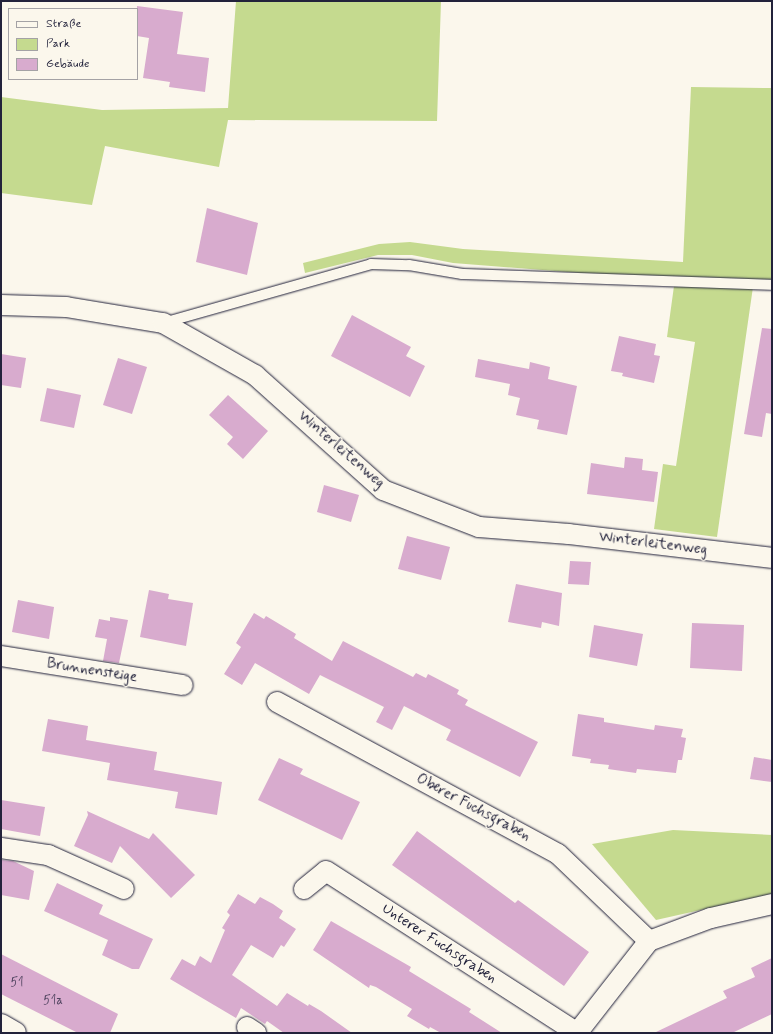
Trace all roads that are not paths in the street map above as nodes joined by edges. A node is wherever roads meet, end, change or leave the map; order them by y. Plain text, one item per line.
1 (772, 285) edge
2 (1, 305) edge
3 (163, 323) junction
4 (772, 558) edge
5 (1, 656) edge
6 (183, 685) dead end
7 (277, 702) dead end
8 (1, 848) edge
9 (124, 889) dead end
10 (304, 889) dead end
11 (772, 904) edge
12 (649, 941) junction
13 (1, 1026) edge
14 (15, 1033) edge
15 (577, 1033) edge

1 - 3 lane
2 - 3 street, Winterleitenweg
3 - 4 street, Winterleitenweg
5 - 6 street, Brunnensteige
7 - 12 street, Oberer Fuchsgraben
8 - 9 street
10 - 15 street, Unterer Fuchsgraben
11 - 12 street
12 - 15 street
13 - 14 main road

